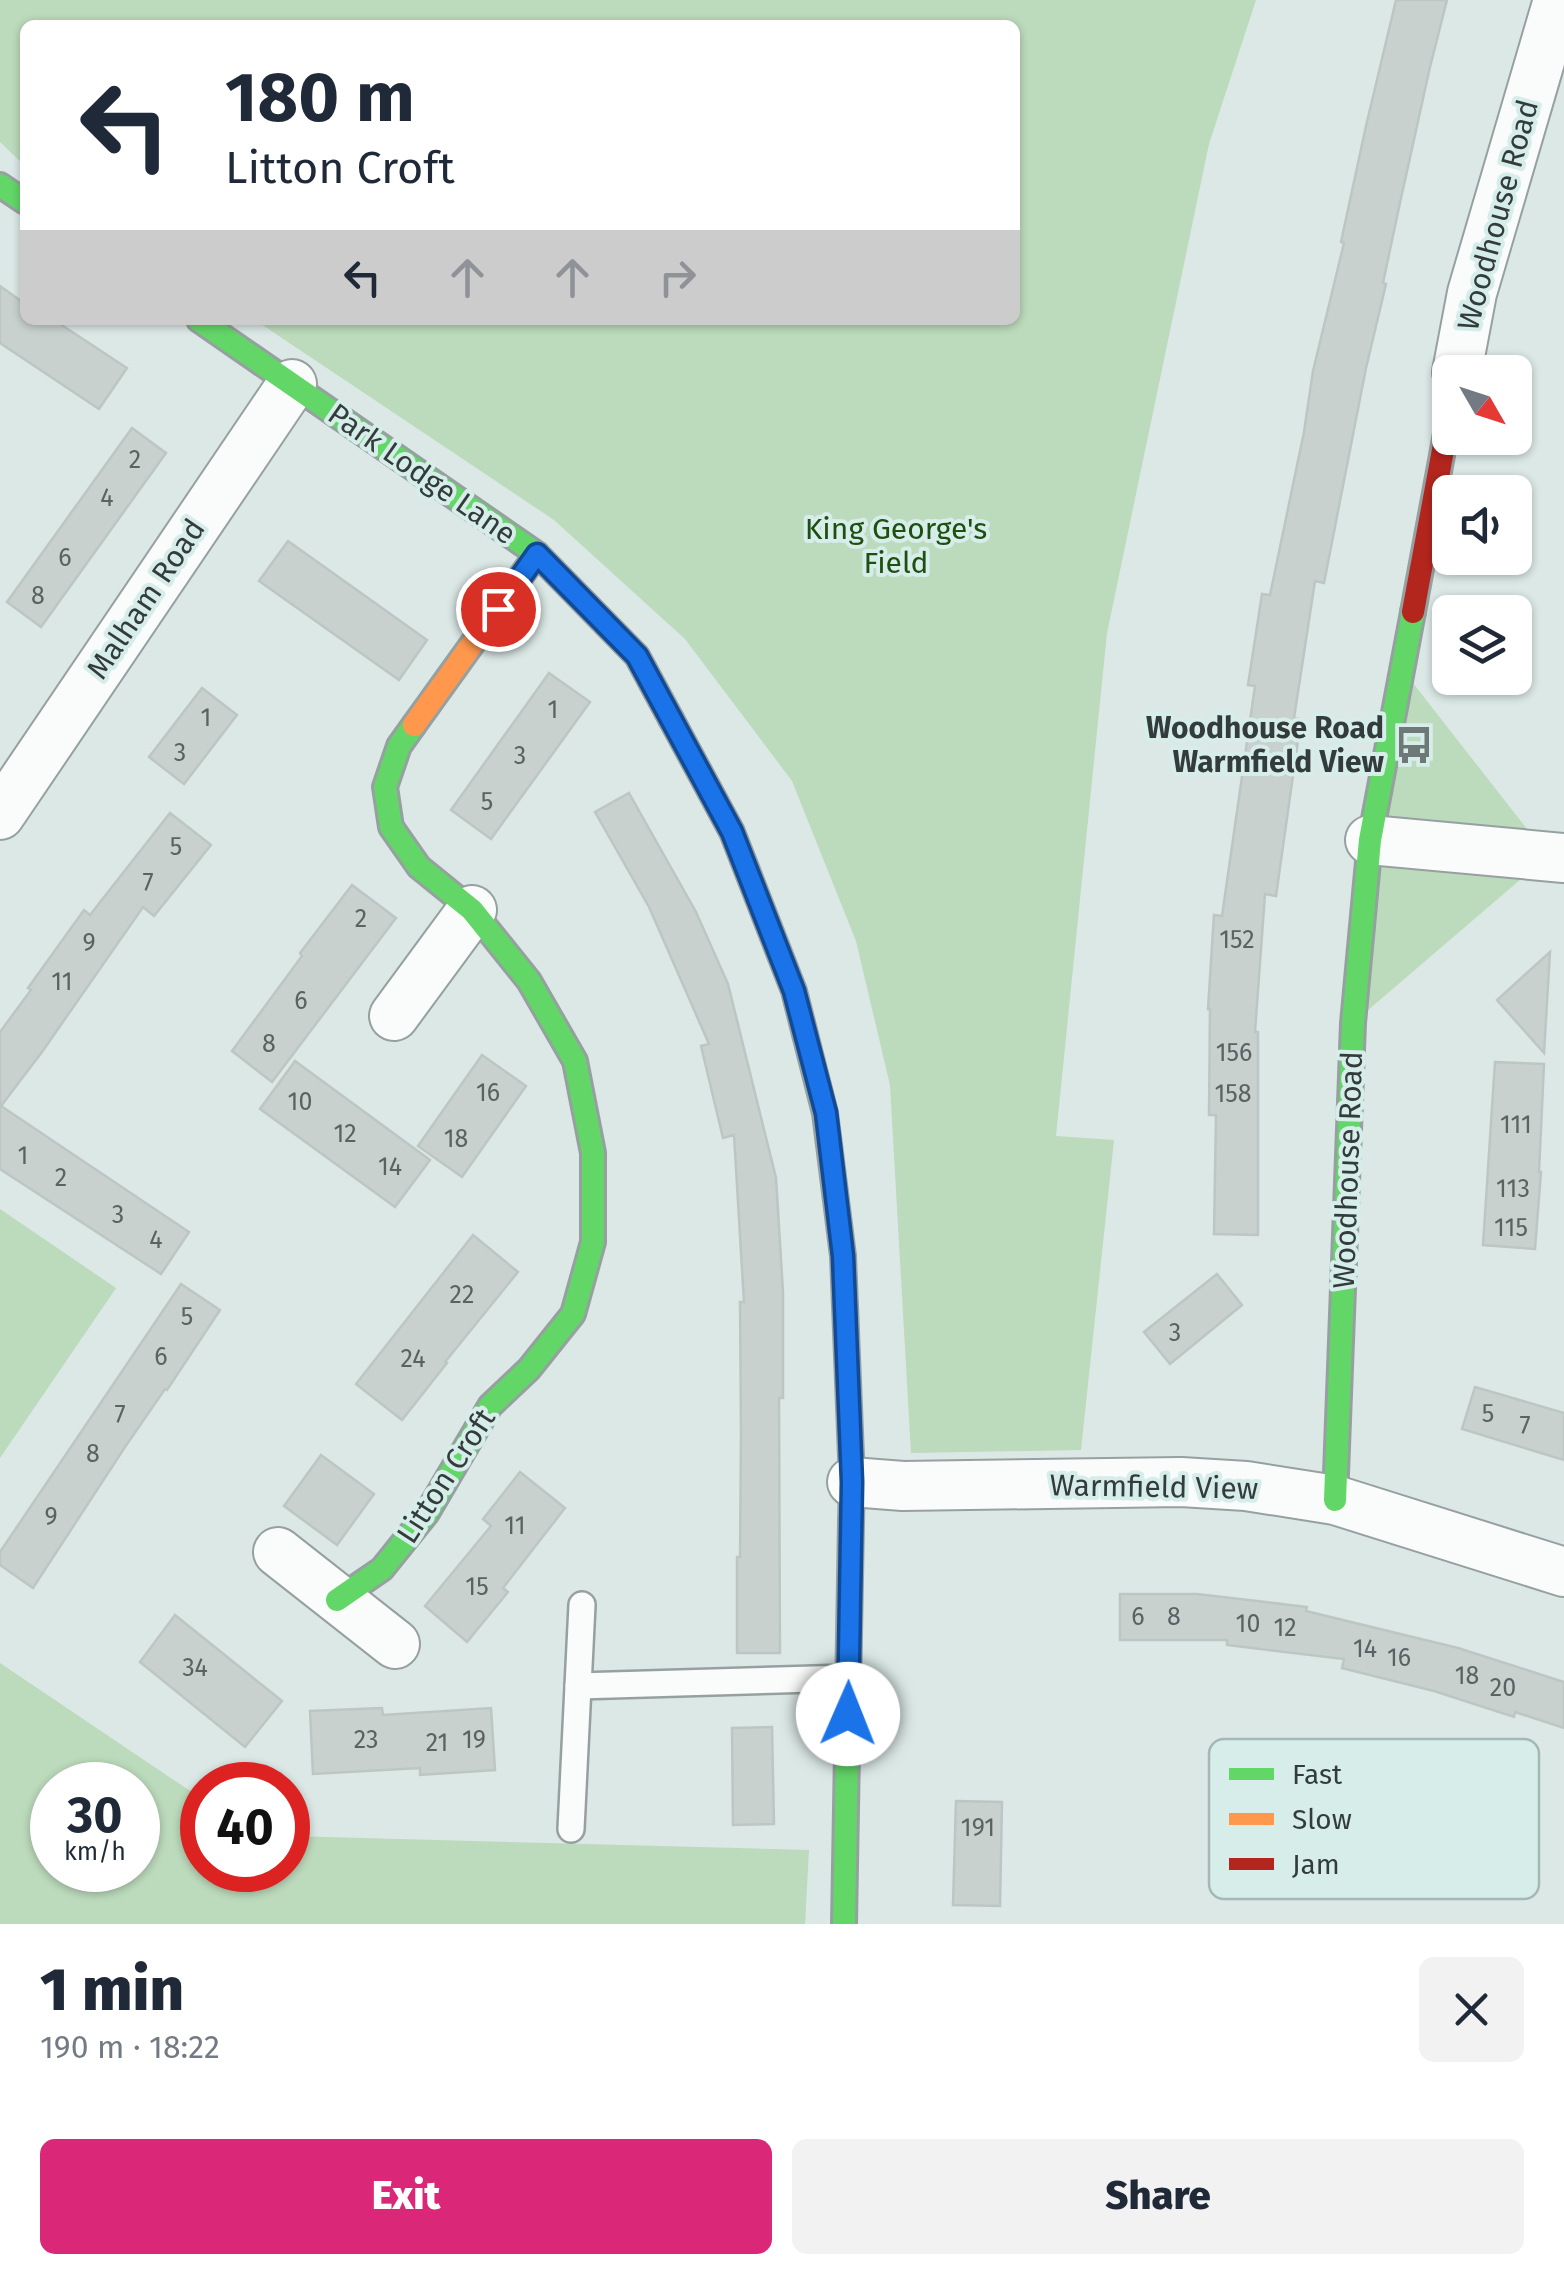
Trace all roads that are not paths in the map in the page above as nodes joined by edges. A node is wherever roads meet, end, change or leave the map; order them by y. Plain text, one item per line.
1 (1558, 0) edge
2 (206, 325) edge
3 (1460, 355) edge
4 (292, 384) junction
5 (1442, 455) edge
6 (537, 554) junction
7 (17, 753) edge
8 (0, 815) edge
9 (1370, 840) junction
10 (1564, 858) edge
11 (472, 910) junction
12 (394, 1016) dead end
13 (852, 1482) junction
14 (1335, 1500) junction
15 (278, 1552) dead end
16 (1564, 1572) edge
17 (337, 1600) junction
18 (582, 1604) dead end
19 (396, 1644) dead end
20 (848, 1678) junction
21 (578, 1686) junction
22 (571, 1829) dead end
23 (844, 1924) edge

1 - 3 street, Woodhouse Road
2 - 4 street, Park Lodge Lane
4 - 6 street, Park Lodge Lane
4 - 7 street, Malham Road
5 - 9 street, Woodhouse Road
6 - 11 street, Litton Croft
6 - 13 street, Park Lodge Lane
7 - 8 street, Malham Road
9 - 10 street
9 - 14 street, Woodhouse Road
11 - 12 street
11 - 17 street, Litton Croft
13 - 14 street, Warmfield View
13 - 20 street, Park Lodge Lane
14 - 16 street, Warmfield View
15 - 17 street
17 - 19 street
18 - 21 lane
20 - 21 lane
20 - 23 street, Park Lodge Lane
21 - 22 lane

